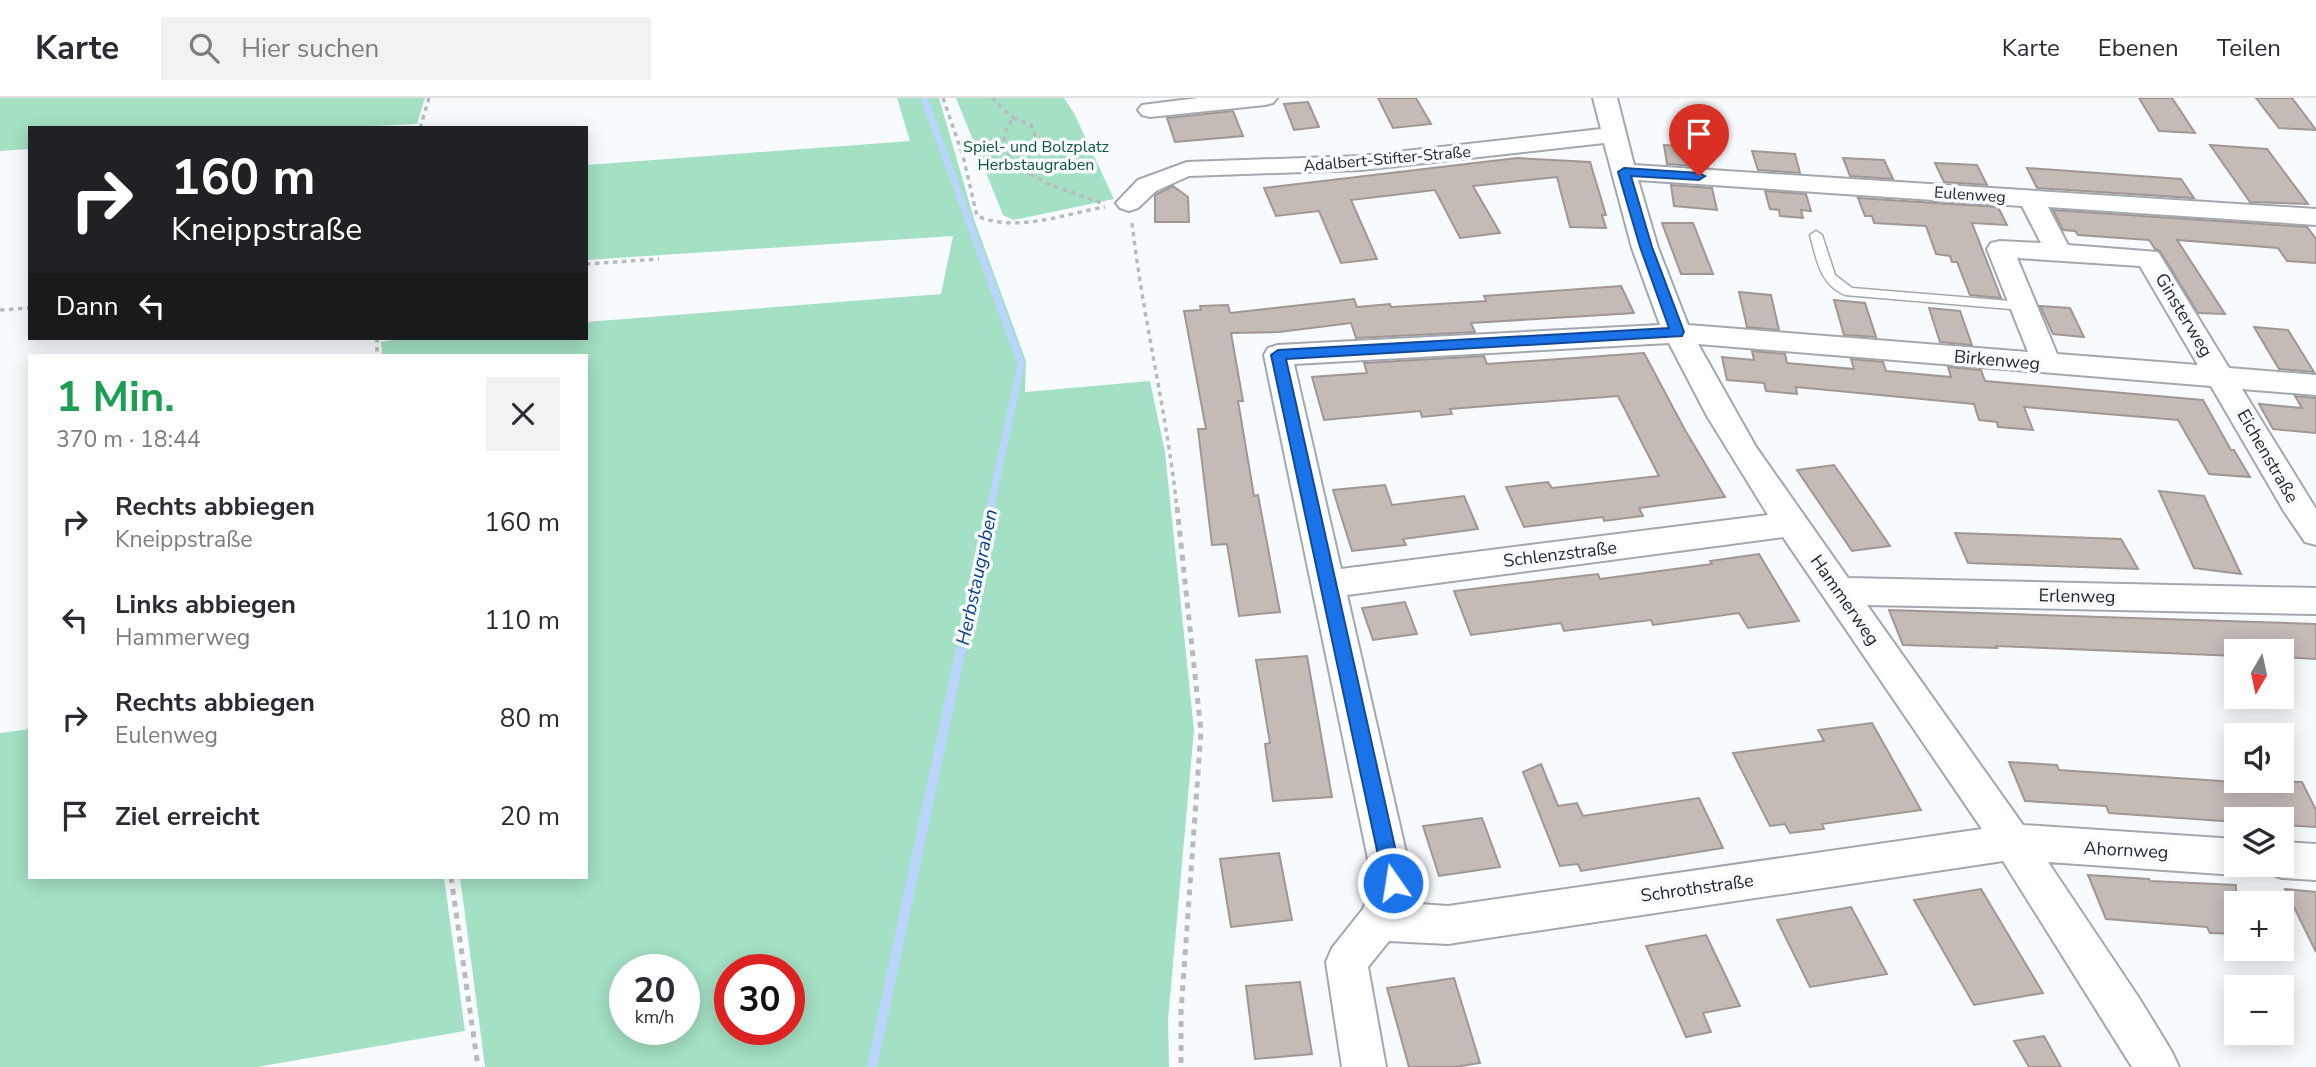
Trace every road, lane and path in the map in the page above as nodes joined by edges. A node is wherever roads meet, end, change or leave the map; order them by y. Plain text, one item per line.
1 (429, 98) edge
2 (943, 98) edge
3 (992, 98) edge
4 (1265, 98) edge
5 (1605, 98) edge
6 (1150, 110) dead end
7 (1013, 118) junction
8 (421, 126) edge
9 (1614, 135) junction
10 (1624, 172) junction
11 (1028, 175) junction
12 (2030, 197) junction
13 (1129, 204) joint
14 (2316, 217) edge
15 (1816, 235) dead end
16 (2059, 253) junction
17 (659, 259) dead end
18 (588, 264) edge
19 (2022, 306) junction
20 (28, 308) edge
21 (0, 310) edge
22 (1677, 332) junction
23 (2047, 364) junction
24 (2222, 377) junction
25 (2316, 386) edge
26 (1793, 524) junction
27 (2316, 533) edge
28 (1327, 584) junction
29 (1839, 591) junction
30 (2316, 601) edge
31 (2015, 842) junction
32 (2224, 856) edge
33 (2294, 861) edge
34 (2316, 862) edge
35 (451, 879) edge
36 (1379, 921) junction
37 (478, 1067) edge
38 (1181, 1067) edge
39 (1364, 1067) edge
40 (2157, 1067) edge

1 - 8 path
2 - 11 path
3 - 7 path
4 - 6 street
5 - 9 street, Hammerweg
7 - 11 path
7 - 11 path
9 - 10 street, Hammerweg
9 - 13 street, Adalbert-Stifter-Straße
10 - 12 street, Eulenweg
10 - 22 street, Hammerweg
12 - 14 street, Eulenweg
12 - 16 street
13 - 38 path
15 - 19 lane
16 - 19 street, Ginsterweg
16 - 24 street, Ginsterweg
17 - 18 path
19 - 23 street, Ginsterweg
20 - 21 path
22 - 23 street, Birkenweg
22 - 26 street, Hammerweg
22 - 28 street, Birkenweg
23 - 24 street, Birkenweg
24 - 25 street, Birkenweg
24 - 27 street, Eichenstraße
26 - 28 street, Schlenzstraße
26 - 29 street, Hammerweg
28 - 36 street
29 - 30 street, Erlenweg
29 - 31 street, Hammerweg
31 - 32 street, Ahornweg
31 - 36 street, Schrothstraße
31 - 40 street, Hammerweg
33 - 34 street
35 - 37 path
36 - 39 street

